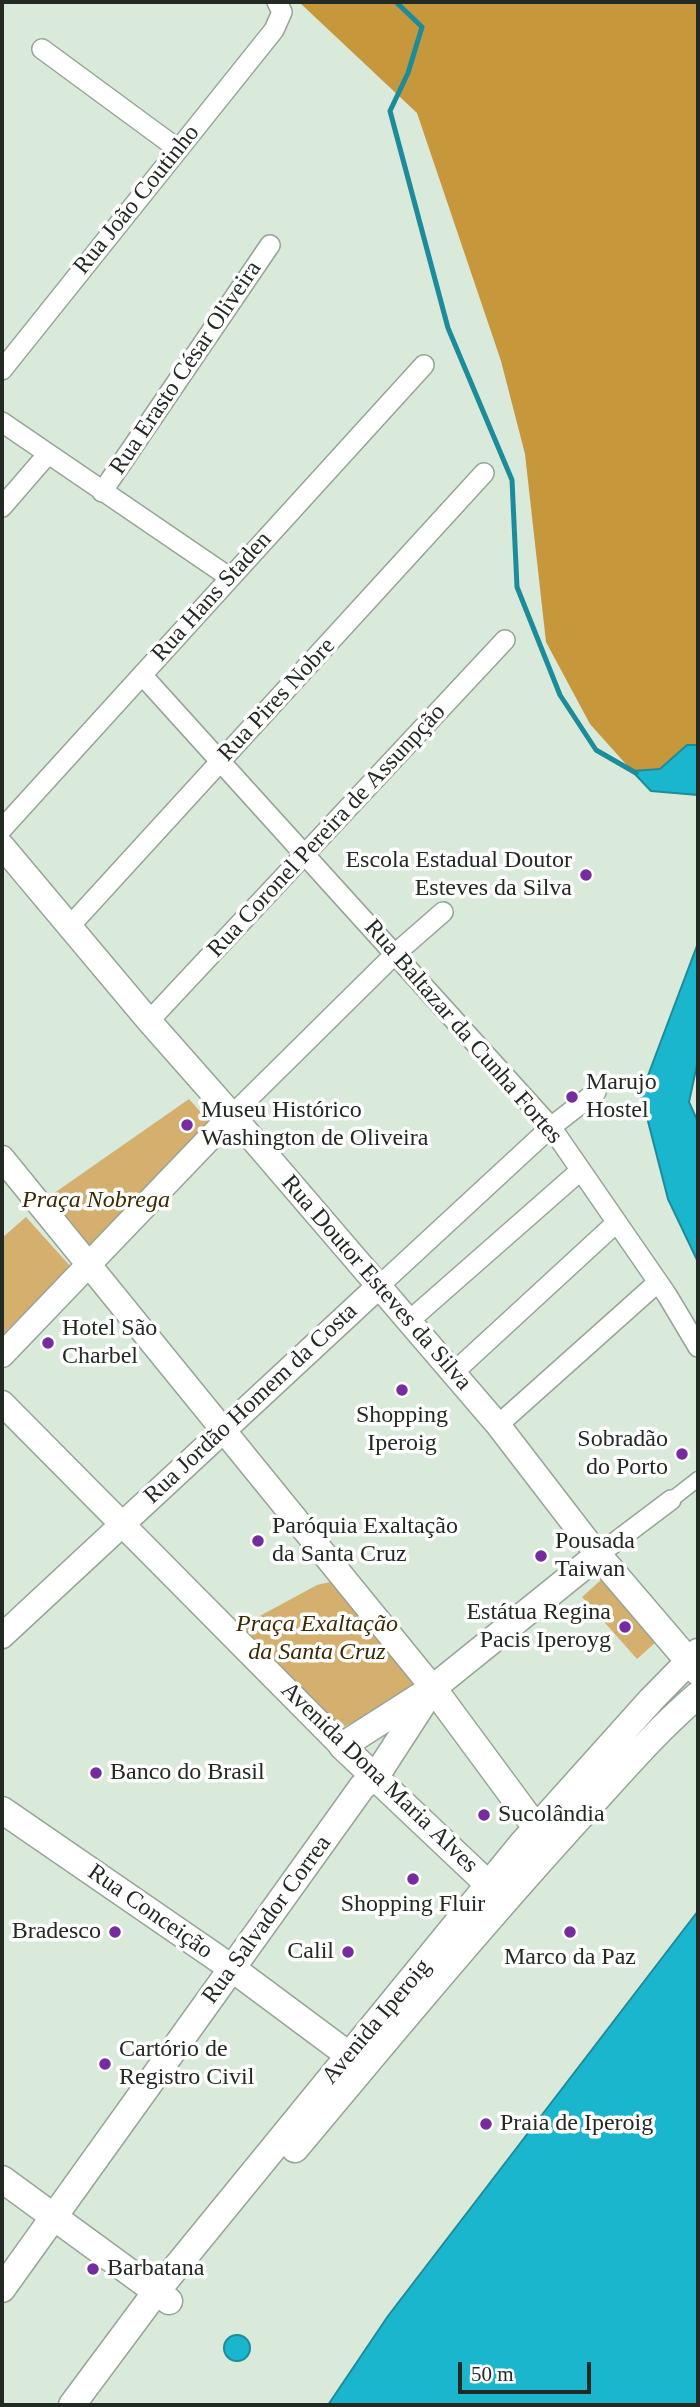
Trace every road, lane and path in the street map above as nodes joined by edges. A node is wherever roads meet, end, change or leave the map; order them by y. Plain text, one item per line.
1 (277, 2) edge
2 (42, 49) dead end
3 (178, 149) junction
4 (270, 245) dead end
5 (424, 365) dead end
6 (2, 370) edge
7 (2, 422) edge
8 (47, 455) junction
9 (484, 472) dead end
10 (102, 492) junction
11 (2, 507) edge
12 (229, 577) junction
13 (505, 640) dead end
14 (143, 676) junction
15 (220, 761) junction
16 (2, 829) edge
17 (2, 846) edge
18 (306, 855) junction
19 (443, 912) dead end
20 (69, 926) junction
21 (395, 954) junction
22 (149, 1021) junction
23 (596, 1092) dead end
24 (233, 1115) junction
25 (551, 1127) junction
26 (2, 1158) edge
27 (581, 1170) junction
28 (617, 1223) junction
29 (88, 1265) junction
30 (657, 1283) junction
31 (379, 1286) junction
32 (409, 1321) junction
33 (698, 1348) edge
34 (2, 1354) edge
35 (453, 1373) junction
36 (2, 1403) edge
37 (498, 1425) junction
38 (223, 1430) junction
39 (698, 1479) edge
40 (671, 1500) joint
41 (121, 1524) junction
42 (598, 1555) junction
43 (2, 1636) edge
44 (695, 1662) edge
45 (433, 1688) junction
46 (698, 1695) edge
47 (342, 1746) junction
48 (376, 1776) junction
49 (2, 1810) edge
50 (546, 1836) junction
51 (489, 1885) junction
52 (233, 1969) junction
53 (356, 2060) junction
54 (2, 2179) edge
55 (54, 2218) junction
56 (2, 2289) edge
57 (162, 2296) junction
58 (72, 2405) edge
59 (91, 2405) edge

1 - 3 street, Rua João Coutinho
2 - 3 street
3 - 6 street, Rua João Coutinho
4 - 10 street, Rua Erasto César Oliveira
5 - 12 street, Rua Hans Staden
7 - 8 street
8 - 10 street
8 - 11 street
9 - 15 street, Rua Pires Nobre
10 - 12 street
12 - 14 street, Rua Hans Staden
13 - 18 street, Rua Coronel Pereira de Assunpção
14 - 15 street, Rua Baltazar da Cunha Fortes
14 - 16 street, Rua Hans Staden
15 - 18 street, Rua Baltazar da Cunha Fortes
15 - 20 street, Rua Pires Nobre
17 - 20 street, Rua Doutor Esteves da Silva
18 - 21 street, Rua Baltazar da Cunha Fortes
18 - 22 street, Rua Coronel Pereira de Assunpção
19 - 21 street
20 - 22 street, Rua Doutor Esteves da Silva
21 - 24 street
21 - 25 street, Rua Baltazar da Cunha Fortes
22 - 24 street, Rua Doutor Esteves da Silva
23 - 25 street, Rua Jordão Homem da Costa
24 - 29 street
24 - 31 street, Rua Doutor Esteves da Silva
25 - 27 street, Rua Baltazar da Cunha Fortes
25 - 31 street, Rua Jordão Homem da Costa
26 - 29 street
27 - 28 street, Rua Baltazar da Cunha Fortes
27 - 32 street
28 - 30 street, Rua Baltazar da Cunha Fortes
28 - 35 street
29 - 34 street
29 - 38 street
30 - 33 street, Rua Baltazar da Cunha Fortes
30 - 37 street
31 - 32 street, Rua Doutor Esteves da Silva
31 - 38 street, Rua Jordão Homem da Costa
32 - 35 street, Rua Doutor Esteves da Silva
35 - 37 street, Rua Doutor Esteves da Silva
36 - 41 street, Avenida Dona Maria Alves
37 - 42 street, Rua Doutor Esteves da Silva
38 - 41 street, Rua Jordão Homem da Costa
38 - 45 street
39 - 40 street, Rua Salvador Correa
40 - 42 street, Rua Salvador Correa
41 - 43 street, Rua Jordão Homem da Costa
41 - 47 street, Avenida Dona Maria Alves
42 - 44 main road, Rua Doutor Esteves da Silva
42 - 45 main road, Rua Salvador Correa
44 - 50 main road, Avenida Iperoig
45 - 47 main road, Rua Salvador Correa
45 - 48 main road, Rua Salvador Correa
45 - 50 main road
46 - 50 main road, Avenida Iperoig
47 - 48 main road, Avenida Dona Maria Alves
48 - 51 main road, Avenida Dona Maria Alves
48 - 52 main road, Rua Salvador Correa
49 - 52 main road, Rua Conceição
50 - 51 main road, Avenida Iperoig
50 - 53 main road, Avenida Iperoig
51 - 53 main road, Avenida Iperoig
52 - 53 main road, Rua Conceição
52 - 55 main road, Rua Salvador Correa
53 - 57 main road, Avenida Iperoig
54 - 55 main road
55 - 56 main road, Rua Salvador Correa
55 - 57 main road
57 - 58 main road, Avenida Iperoig
57 - 59 main road, Avenida Iperoig

